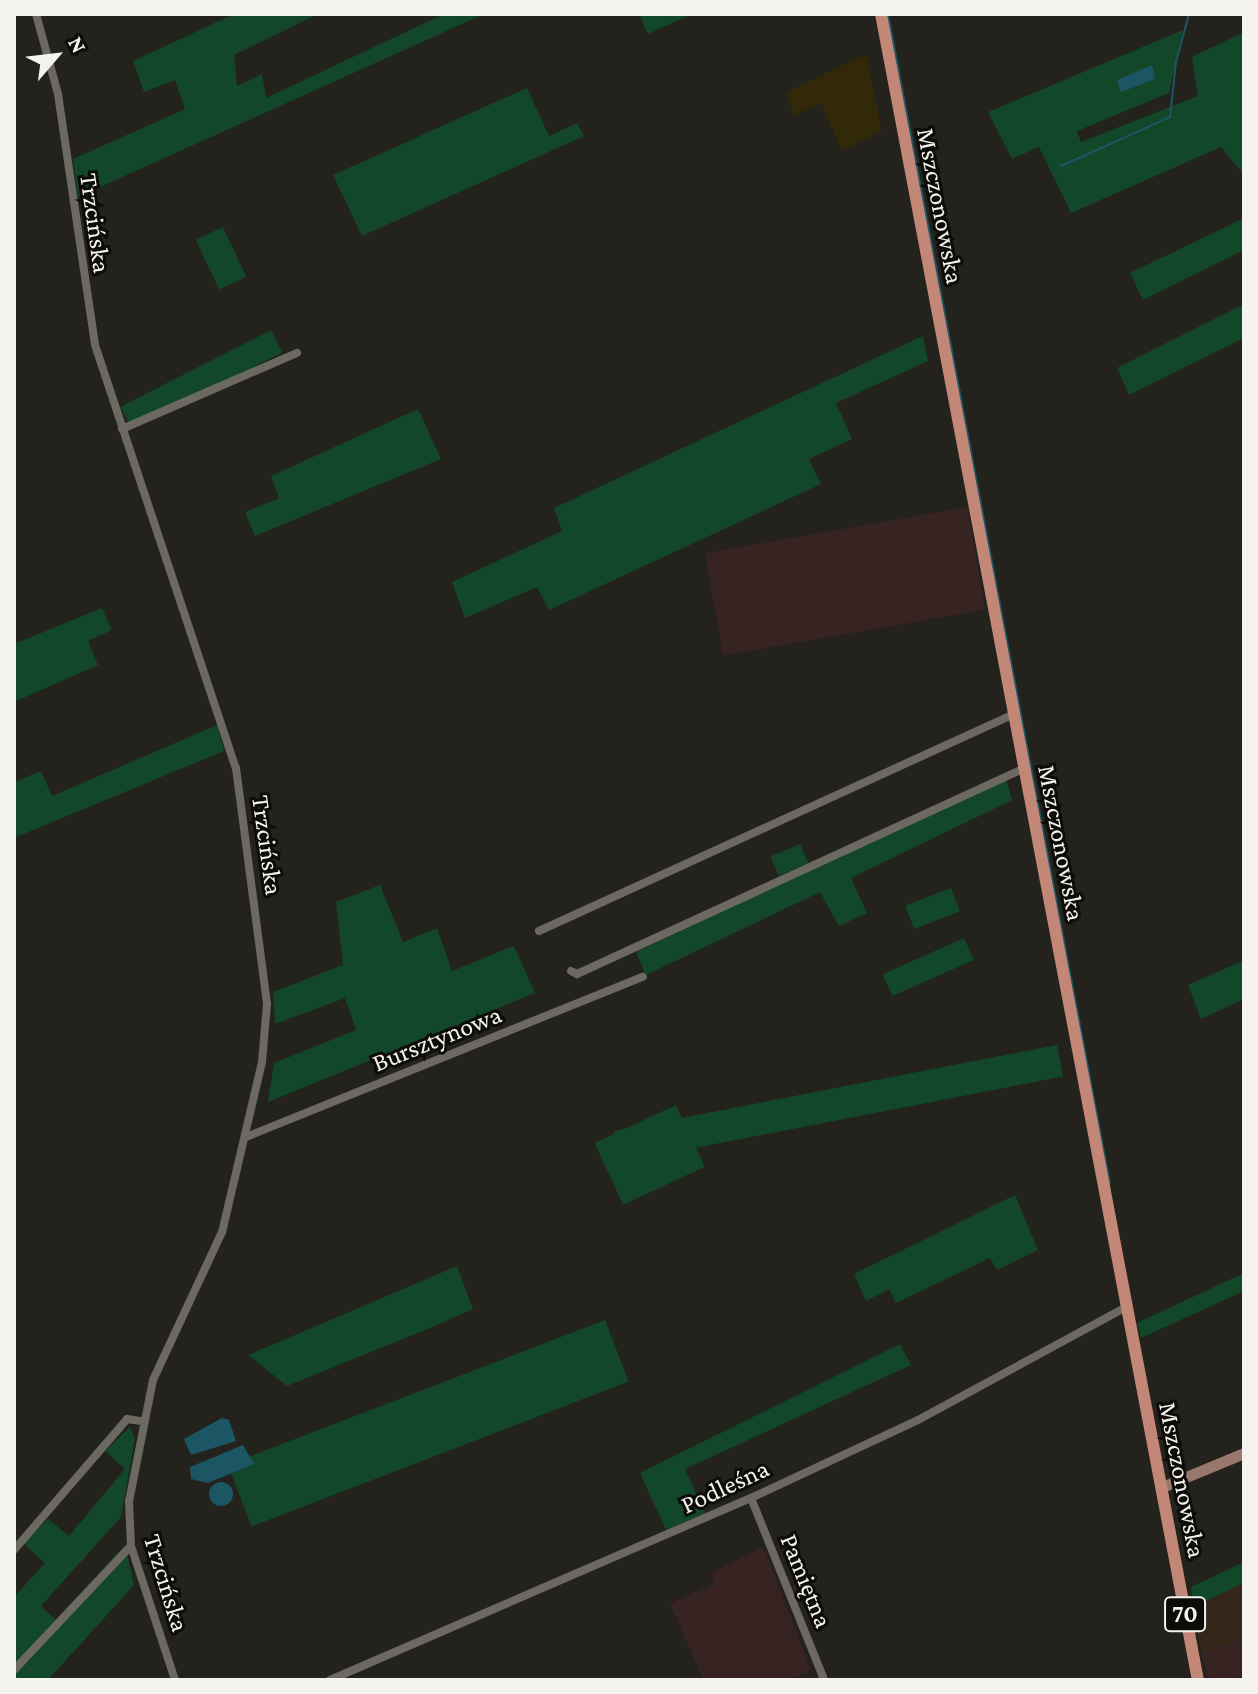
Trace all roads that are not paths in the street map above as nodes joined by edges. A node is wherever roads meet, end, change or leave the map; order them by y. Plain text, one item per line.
1 (36, 14) edge
2 (881, 14) edge
3 (297, 353) dead end
4 (122, 429) junction
5 (1014, 714) junction
6 (1025, 768) junction
7 (539, 931) dead end
8 (571, 971) dead end
9 (643, 977) dead end
10 (246, 1137) junction
11 (1126, 1307) junction
12 (142, 1421) junction
13 (1244, 1453) edge
14 (1162, 1487) junction
15 (751, 1498) junction
16 (131, 1546) junction
17 (14, 1550) edge
18 (14, 1670) edge
19 (175, 1680) edge
20 (330, 1680) edge
21 (824, 1680) edge
22 (1198, 1680) edge

1 - 4 street, Trzcińska
2 - 5 main road, Mszczonowska
3 - 4 street
4 - 10 street, Trzcińska
5 - 6 main road, Mszczonowska
5 - 7 street
6 - 8 street
6 - 11 main road, Mszczonowska
9 - 10 street, Bursztynowa
10 - 12 street, Trzcińska
11 - 14 main road, Mszczonowska
11 - 15 street, Podleśna
12 - 16 street, Trzcińska
12 - 17 street
13 - 14 main road
14 - 22 main road, Mszczonowska / 70
15 - 20 street, Podleśna
15 - 21 street, Pamiętna
16 - 18 street
16 - 19 street, Trzcińska

